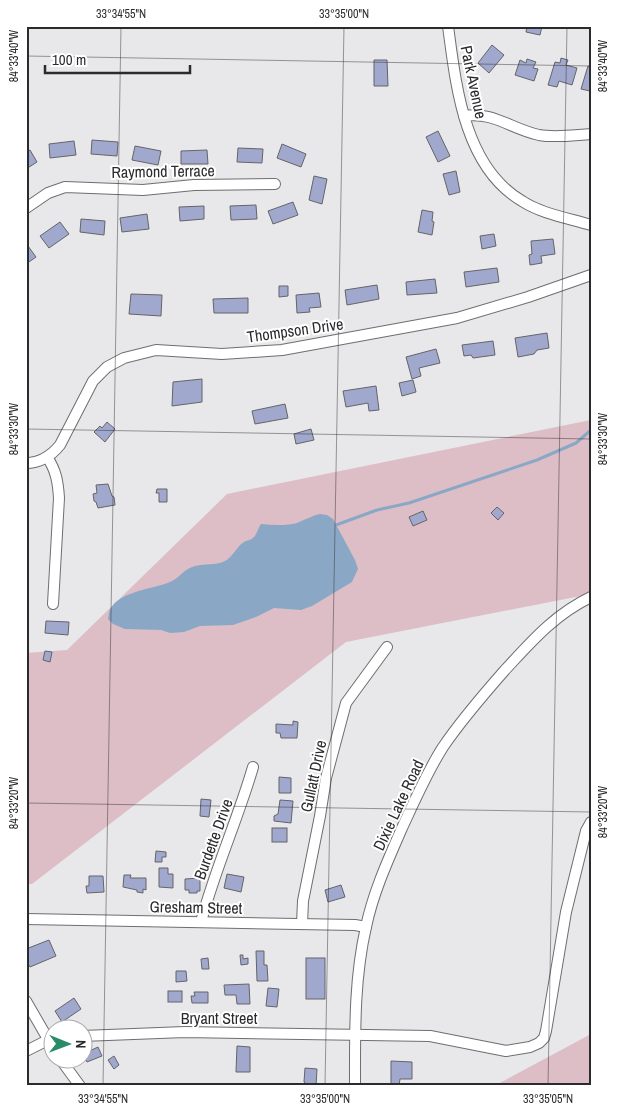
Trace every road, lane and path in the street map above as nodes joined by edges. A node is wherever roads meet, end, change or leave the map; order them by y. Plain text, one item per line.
1 (448, 26) edge
2 (464, 116) junction
3 (591, 134) edge
4 (275, 184) dead end
5 (26, 208) edge
6 (591, 225) edge
7 (591, 275) edge
8 (47, 457) junction
9 (26, 463) edge
10 (591, 597) edge
11 (53, 604) dead end
12 (386, 646) dead end
13 (253, 767) dead end
14 (591, 822) edge
15 (26, 918) edge
16 (201, 922) junction
17 (302, 924) junction
18 (366, 927) junction
19 (26, 1001) edge
20 (42, 1027) edge
21 (355, 1034) junction
22 (92, 1036) edge
23 (42, 1045) edge
24 (26, 1051) edge
25 (68, 1070) edge
26 (80, 1086) edge
27 (355, 1086) edge

1 - 2 street, Park Avenue
2 - 3 street
2 - 6 street, Park Avenue
4 - 5 street, Raymond Terrace
7 - 8 street, Thompson Drive
8 - 9 street
8 - 11 street
10 - 18 street, Dixie Lake Road
12 - 17 street, Gullatt Drive
13 - 16 street, Burdette Drive
14 - 21 street, Bryant Street
15 - 16 street, Gresham Street
16 - 17 street, Gresham Street
17 - 18 street, Gresham Street
18 - 21 street, Dixie Lake Road
19 - 20 street
21 - 22 street, Bryant Street
21 - 27 street, Dixie Lake Road
23 - 24 street
25 - 26 street

